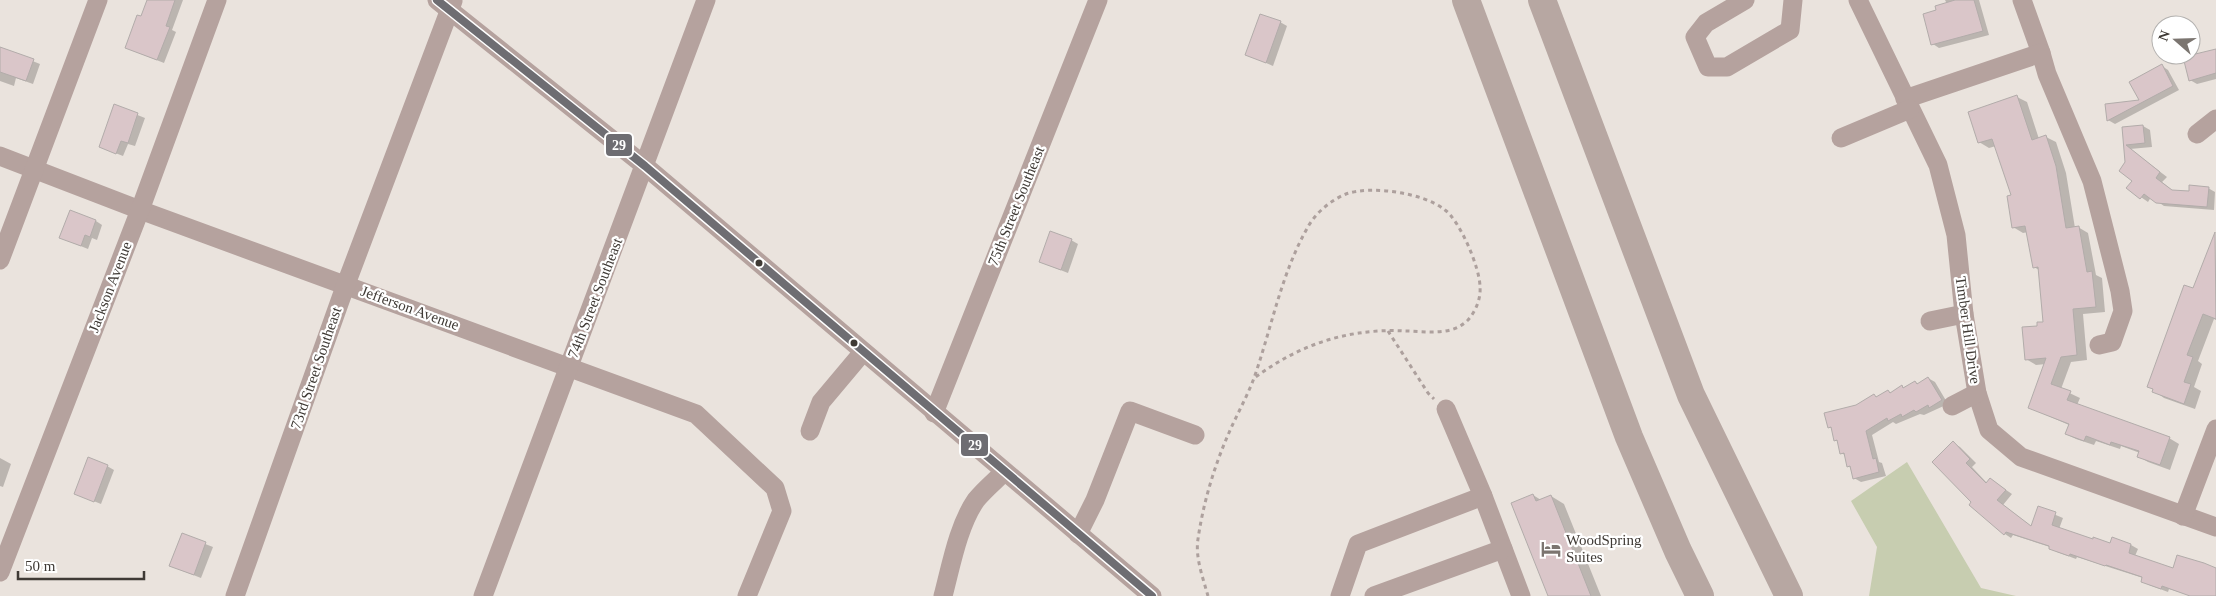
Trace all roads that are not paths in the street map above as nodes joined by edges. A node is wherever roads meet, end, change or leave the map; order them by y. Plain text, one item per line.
1 (98, 0) edge
2 (217, 0) edge
3 (706, 0) edge
4 (1098, 0) edge
5 (1466, 0) edge
6 (1542, 0) edge
7 (1745, 0) edge
8 (1793, 0) edge
9 (1858, 0) edge
10 (2022, 0) edge
11 (446, 3) edge
12 (2041, 53) junction
13 (1908, 104) junction
14 (2216, 119) edge
15 (2197, 134) dead end
16 (1842, 138) dead end
17 (0, 156) edge
18 (645, 166) junction
19 (35, 169) junction
20 (140, 210) junction
21 (0, 260) edge
22 (346, 284) junction
23 (1964, 314) junction
24 (1930, 321) dead end
25 (2099, 345) dead end
26 (863, 352) junction
27 (569, 367) junction
28 (1977, 393) junction
29 (1952, 406) dead end
30 (1446, 409) road end
31 (934, 413) junction
32 (2216, 429) edge
33 (810, 431) dead end
34 (1195, 435) dead end
35 (1004, 472) junction
36 (1483, 496) junction
37 (2183, 516) junction
38 (2216, 527) edge
39 (8, 529) edge
40 (1078, 534) junction
41 (1503, 549) junction
42 (0, 572) edge
43 (235, 596) edge
44 (483, 596) edge
45 (748, 596) edge
46 (943, 596) edge
47 (1152, 596) edge
48 (1340, 596) edge
49 (1374, 596) edge
50 (1521, 596) edge
51 (1700, 596) edge
52 (1789, 596) edge

1 - 19 street
2 - 20 street, Jackson Avenue
3 - 18 street, 74th Street Southeast
4 - 31 street, 75th Street Southeast
5 - 51 highway
6 - 52 highway
7 - 8 street
9 - 13 street, Timber Hill Drive
10 - 12 street
11 - 18 street
11 - 22 street, 73rd Street Southeast
12 - 13 street
12 - 25 street
13 - 16 street
13 - 23 street, Timber Hill Drive
14 - 15 street
17 - 19 street, Jefferson Avenue
18 - 26 street
18 - 27 street, 74th Street Southeast
19 - 20 street, Jefferson Avenue
19 - 21 street
20 - 22 street, Jefferson Avenue
20 - 39 street, Jackson Avenue
22 - 27 street, Jefferson Avenue
22 - 43 street, 73rd Street Southeast
23 - 24 street
23 - 28 street, Timber Hill Drive
26 - 31 street
26 - 33 street
27 - 44 street, 74th Street Southeast
27 - 45 street, Jefferson Avenue
28 - 29 street
28 - 37 street, Timber Hill Drive
30 - 36 street
31 - 35 street
32 - 37 street
34 - 40 street
35 - 40 street
35 - 46 street
36 - 41 street
36 - 48 street
37 - 38 street, Timber Hill Drive
39 - 42 street, Jackson Avenue
40 - 47 street
41 - 49 street
41 - 50 street

